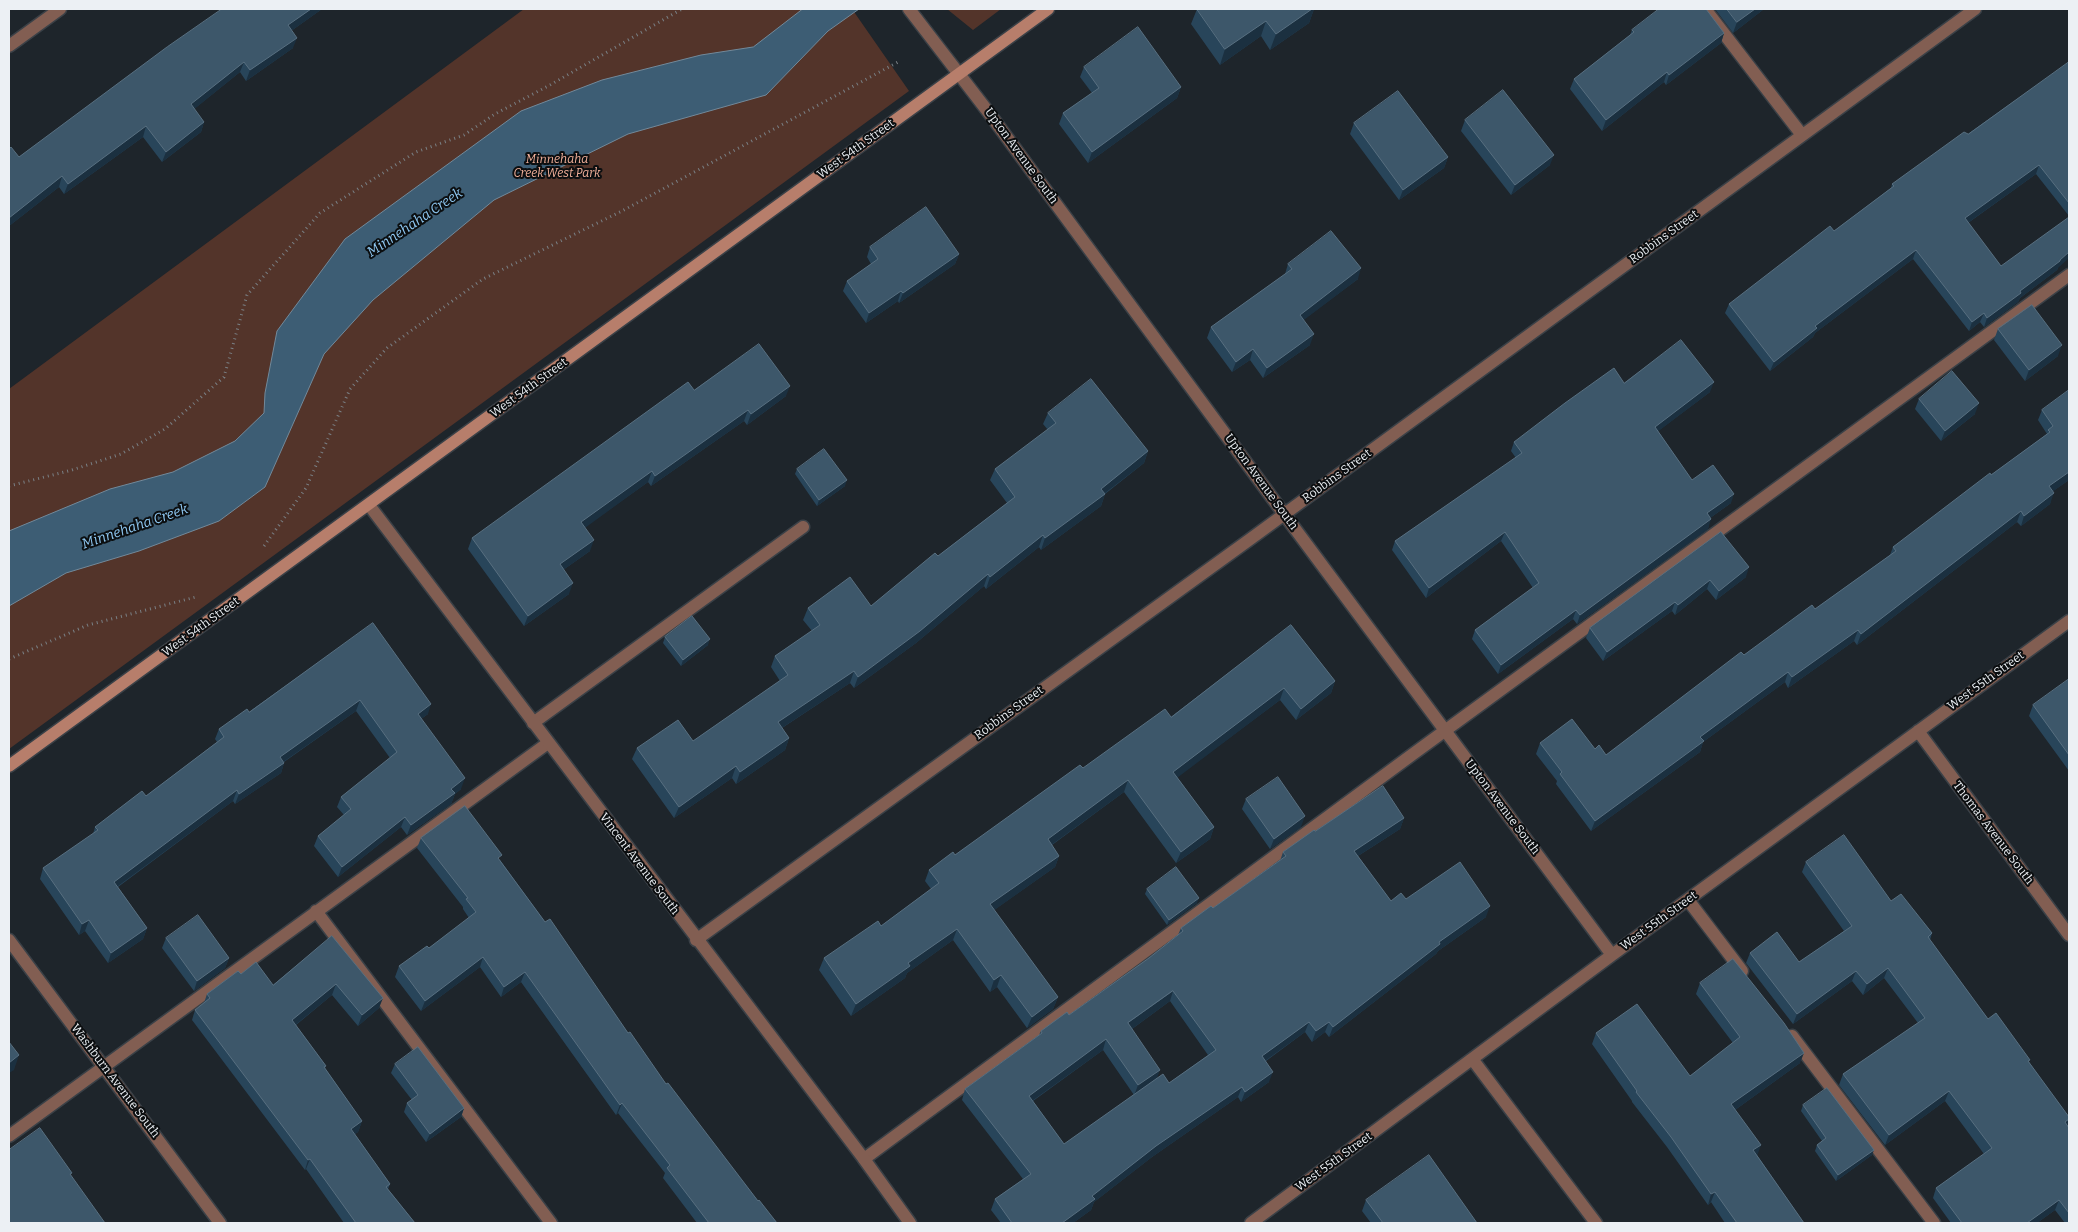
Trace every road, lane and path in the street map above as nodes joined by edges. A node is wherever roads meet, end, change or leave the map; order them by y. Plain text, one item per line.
1 (60, 9) edge
2 (682, 9) edge
3 (1048, 9) edge
4 (1705, 9) edge
5 (1975, 9) edge
6 (910, 10) edge
7 (9, 45) edge
8 (900, 61) dead end
9 (959, 75) junction
10 (1802, 135) junction
11 (2069, 275) edge
12 (9, 486) edge
13 (368, 505) junction
14 (1284, 514) junction
15 (803, 527) dead end
16 (263, 548) dead end
17 (203, 595) dead end
18 (2069, 621) edge
19 (9, 660) edge
20 (533, 723) junction
21 (1445, 731) junction
22 (1918, 731) junction
23 (548, 743) junction
24 (9, 766) edge
25 (1688, 900) junction
26 (316, 911) junction
27 (2069, 935) edge
28 (9, 940) edge
29 (696, 940) junction
30 (1612, 955) junction
31 (1747, 977) edge
32 (1783, 1025) edge
33 (1473, 1060) junction
34 (104, 1066) junction
35 (9, 1136) edge
36 (864, 1159) junction
37 (1255, 1222) edge
38 (220, 1223) edge
39 (551, 1223) edge
40 (910, 1223) edge
41 (1596, 1223) edge
42 (1934, 1223) edge

1 - 7 street
2 - 12 path
3 - 9 street, West 54th Street
4 - 10 street
5 - 10 street, Robbins Street
6 - 9 street, Upton Avenue South
8 - 16 path
9 - 13 street, West 54th Street
9 - 14 street, Upton Avenue South
10 - 14 street, Robbins Street
11 - 21 street
13 - 20 street, Vincent Avenue South
13 - 24 street, West 54th Street
14 - 21 street, Upton Avenue South
14 - 29 street, Robbins Street
15 - 20 street
17 - 19 path
18 - 22 street, West 55th Street
20 - 23 street, Vincent Avenue South
21 - 30 street, Upton Avenue South
21 - 36 street
22 - 25 street, West 55th Street
22 - 27 street, Thomas Avenue South
23 - 26 street
23 - 29 street, Vincent Avenue South
25 - 30 street, West 55th Street
25 - 31 street
26 - 34 street
26 - 39 street
28 - 34 street, Washburn Avenue South
29 - 36 street, Vincent Avenue South
30 - 33 street, West 55th Street
32 - 42 street
33 - 37 street, West 55th Street
33 - 41 street
34 - 35 street
34 - 38 street, Washburn Avenue South
36 - 40 street, Vincent Avenue South

